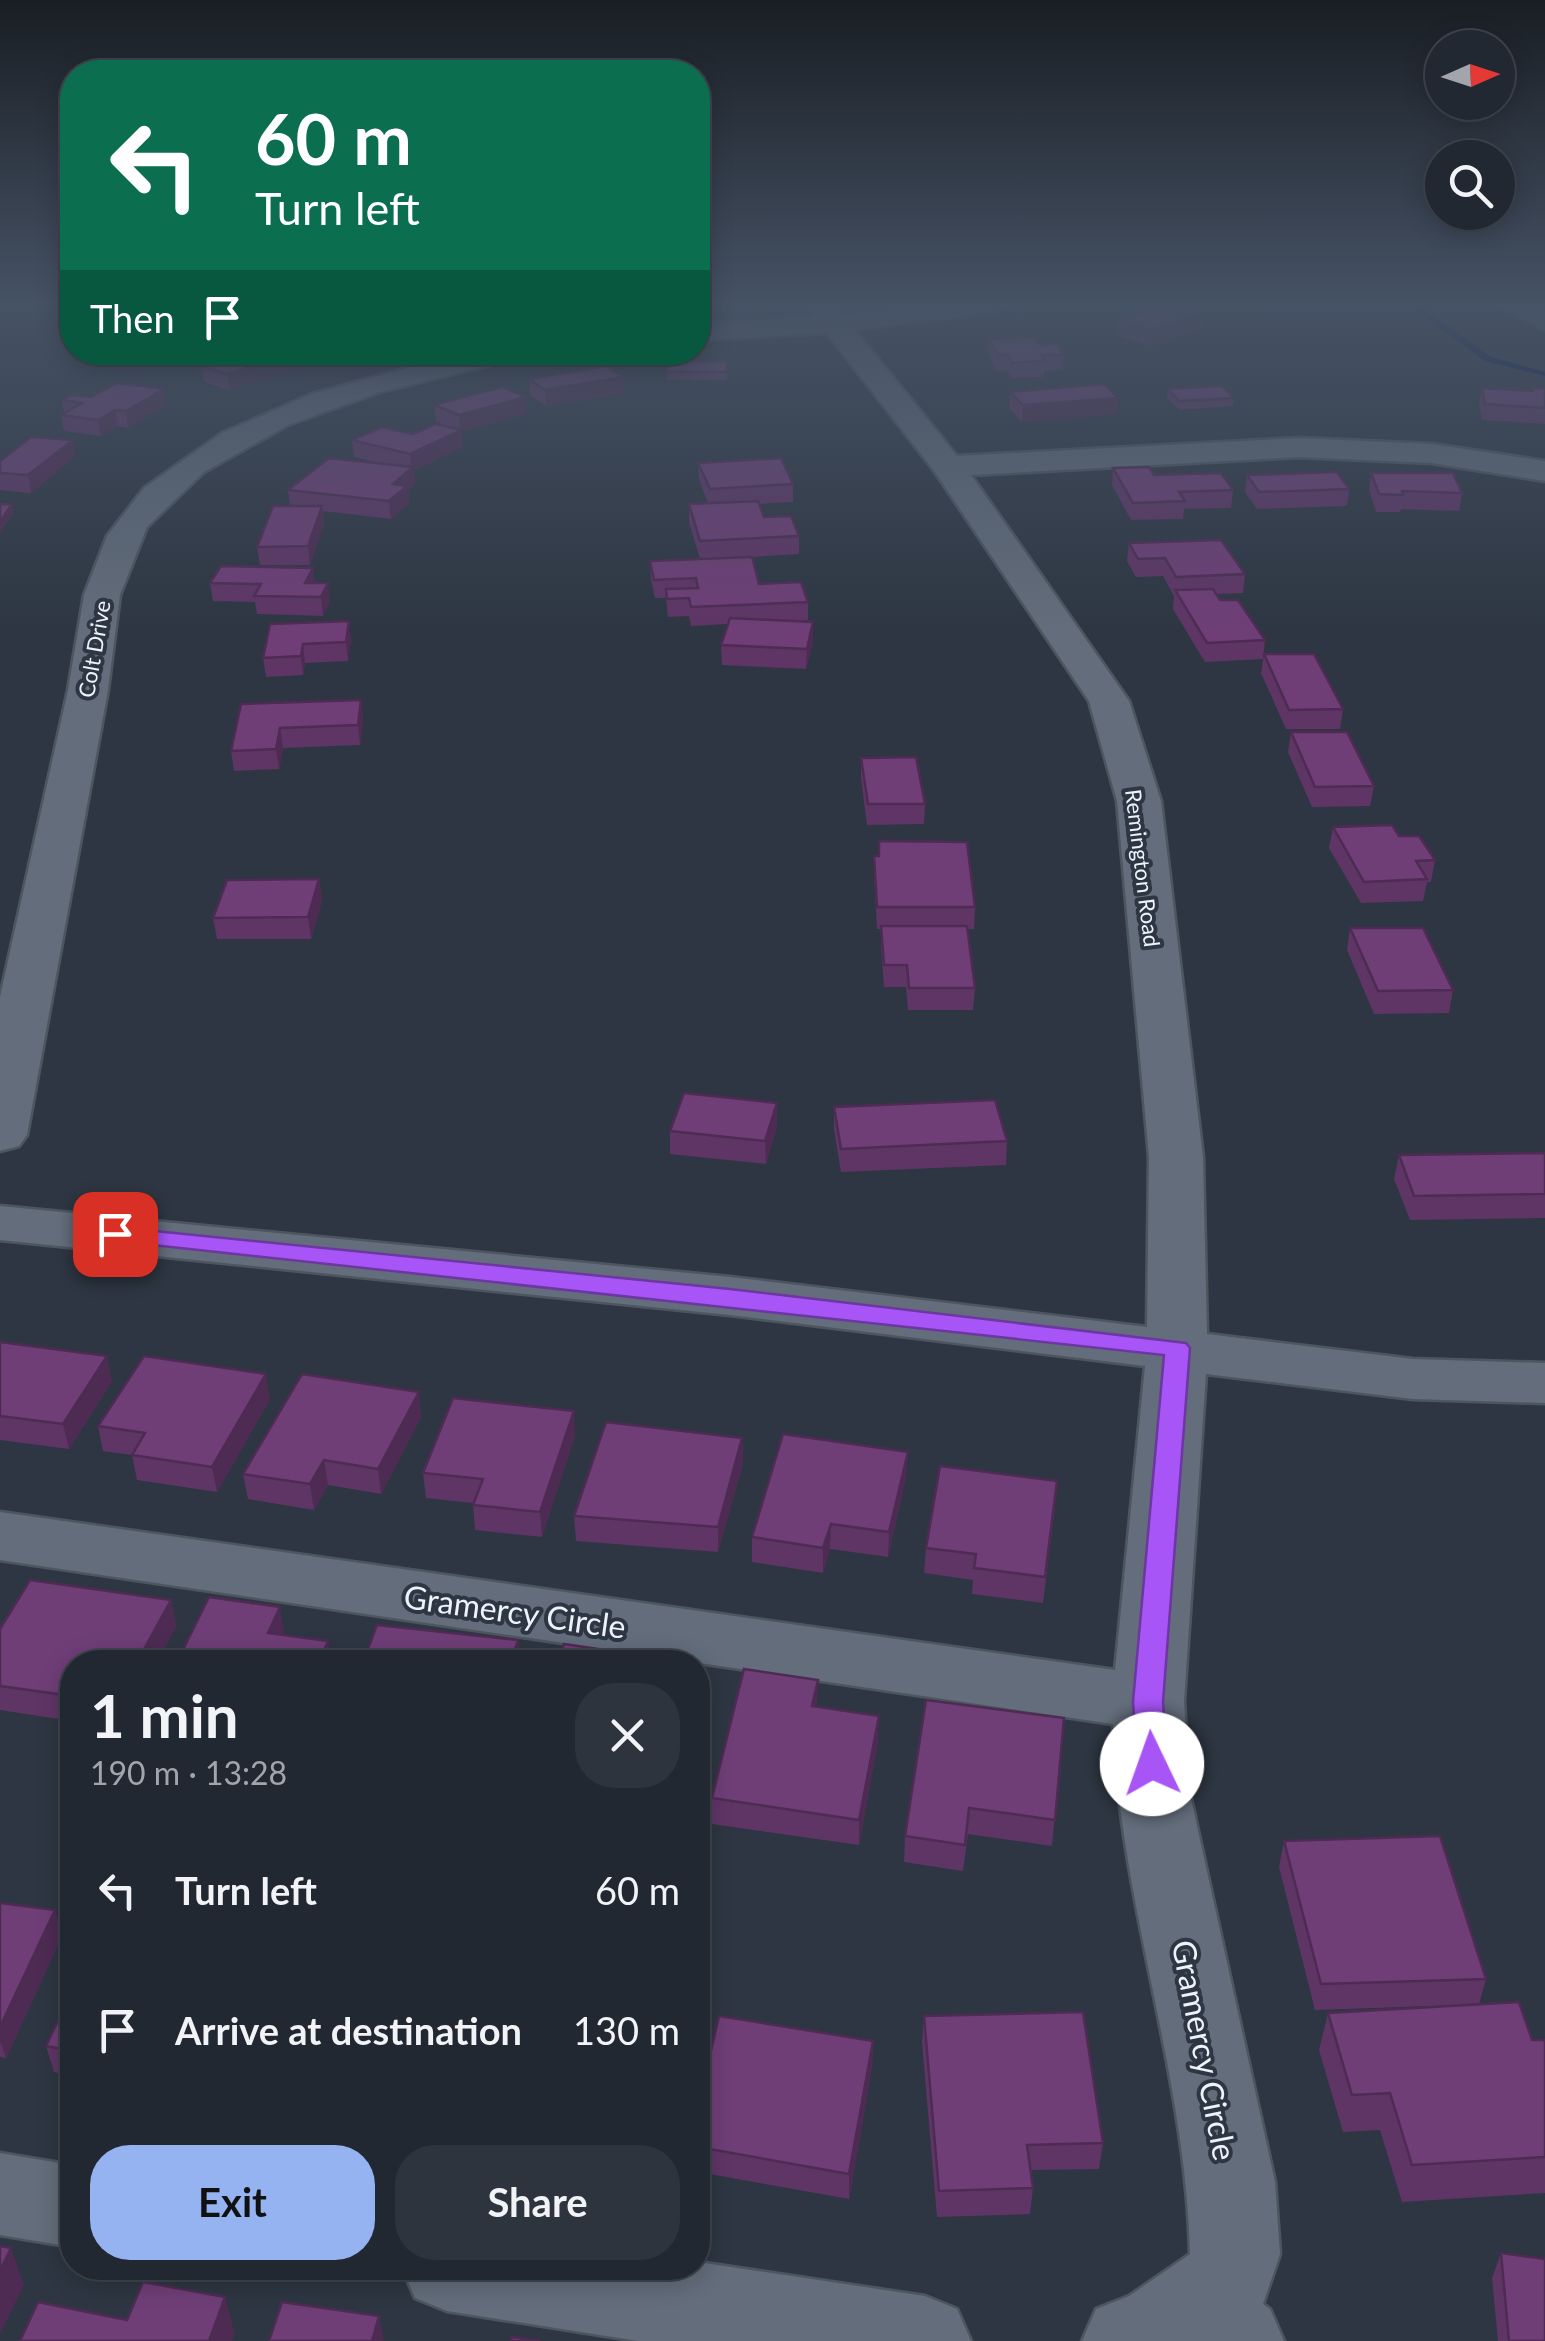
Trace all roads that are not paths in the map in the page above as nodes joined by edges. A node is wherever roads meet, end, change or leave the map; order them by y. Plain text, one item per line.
1 (298, 413) edge
2 (906, 413) edge
3 (948, 466) junction
4 (1545, 471) edge
5 (0, 1136) edge
6 (0, 1223) edge
7 (1178, 1348) junction
8 (1545, 1383) edge
9 (0, 1536) edge
10 (1148, 1702) junction
11 (0, 2194) edge
12 (60, 2204) edge
13 (526, 2280) edge
14 (1187, 2330) edge
15 (925, 2341) edge

1 - 5 street, Colt Drive
2 - 3 street, Remington Road
3 - 4 street
3 - 7 street, Remington Road
6 - 7 street
7 - 8 street
7 - 10 street, Gramercy Circle
9 - 10 street, Gramercy Circle
10 - 14 street, Gramercy Circle
11 - 12 street
13 - 15 street

